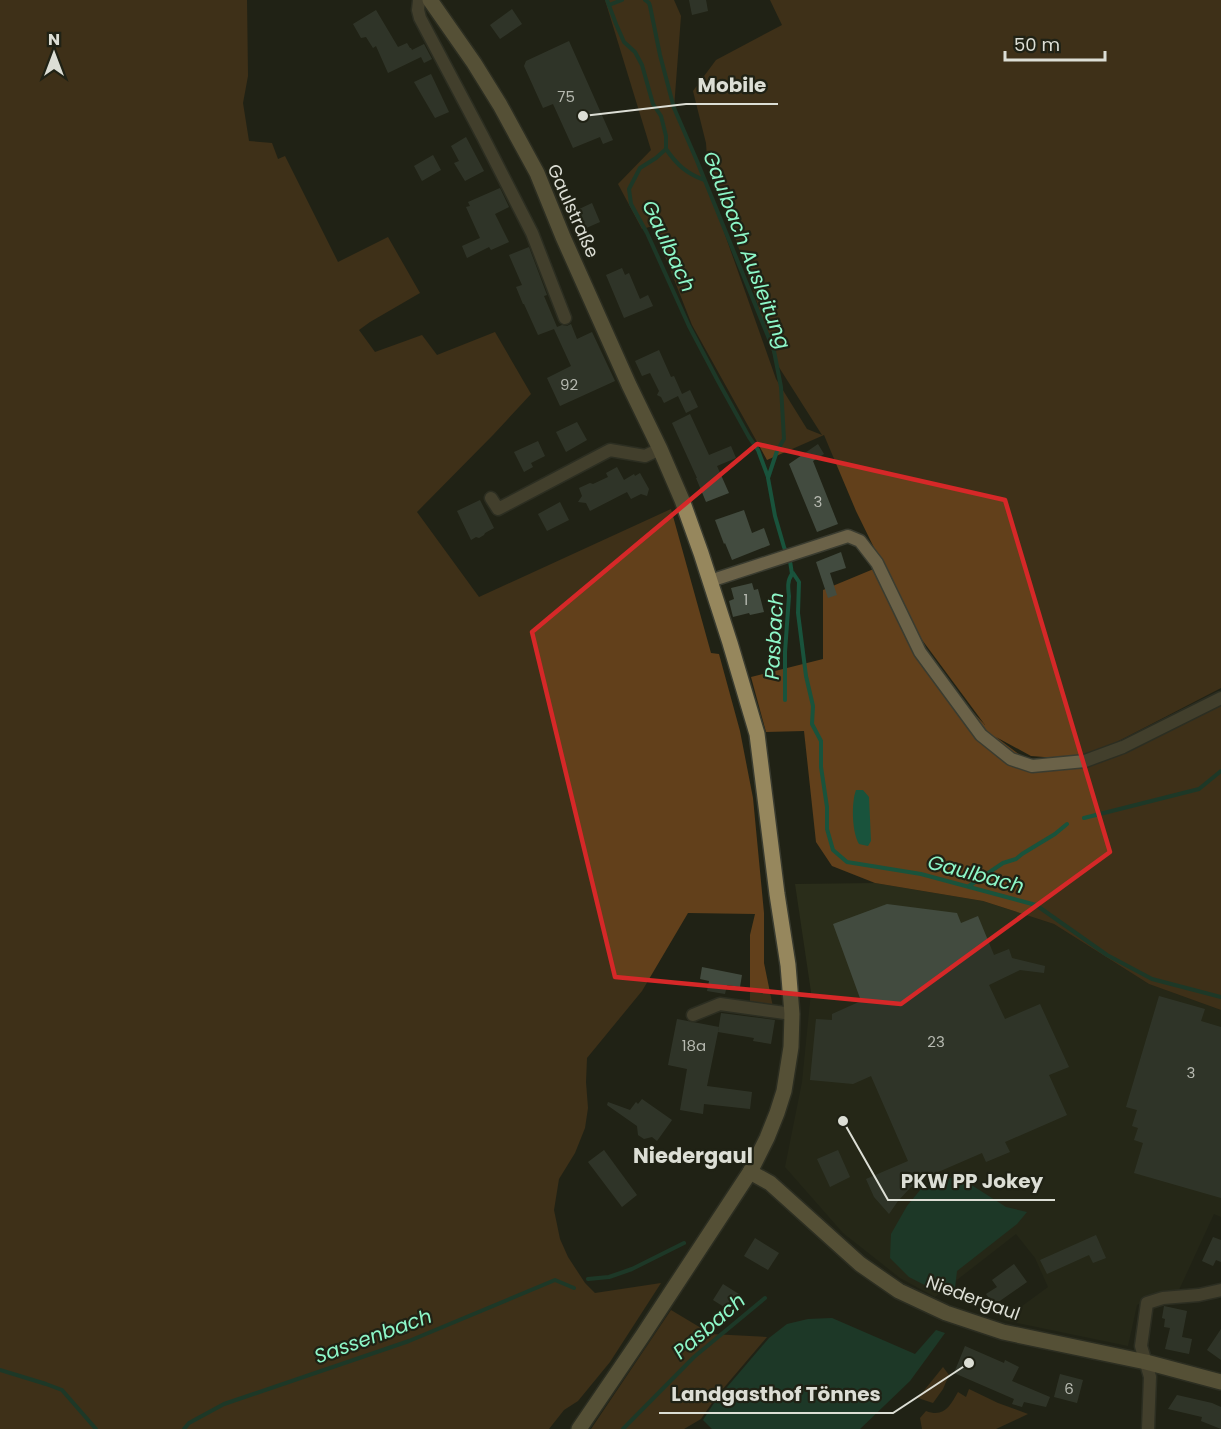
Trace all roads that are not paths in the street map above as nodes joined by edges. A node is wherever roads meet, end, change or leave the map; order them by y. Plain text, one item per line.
1 (420, 0) edge
2 (430, 0) edge
3 (565, 318) dead end
4 (660, 449) junction
5 (491, 498) dead end
6 (710, 581) junction
7 (1221, 698) edge
8 (792, 1014) junction
9 (693, 1015) dead end
10 (750, 1172) junction
11 (1221, 1290) edge
12 (1146, 1362) junction
13 (1221, 1382) edge
14 (579, 1429) edge
15 (1148, 1429) edge

1 - 3 street
2 - 4 main road, Gaulstraße
4 - 5 street
4 - 6 main road, Gaulstraße
6 - 7 street
6 - 8 main road, Gaulstraße
8 - 9 street
8 - 10 main road, Gaulstraße
10 - 12 main road, Niedergaul
10 - 14 main road, Gaulstraße
11 - 12 street
12 - 13 main road, Niedergaul
12 - 15 street

